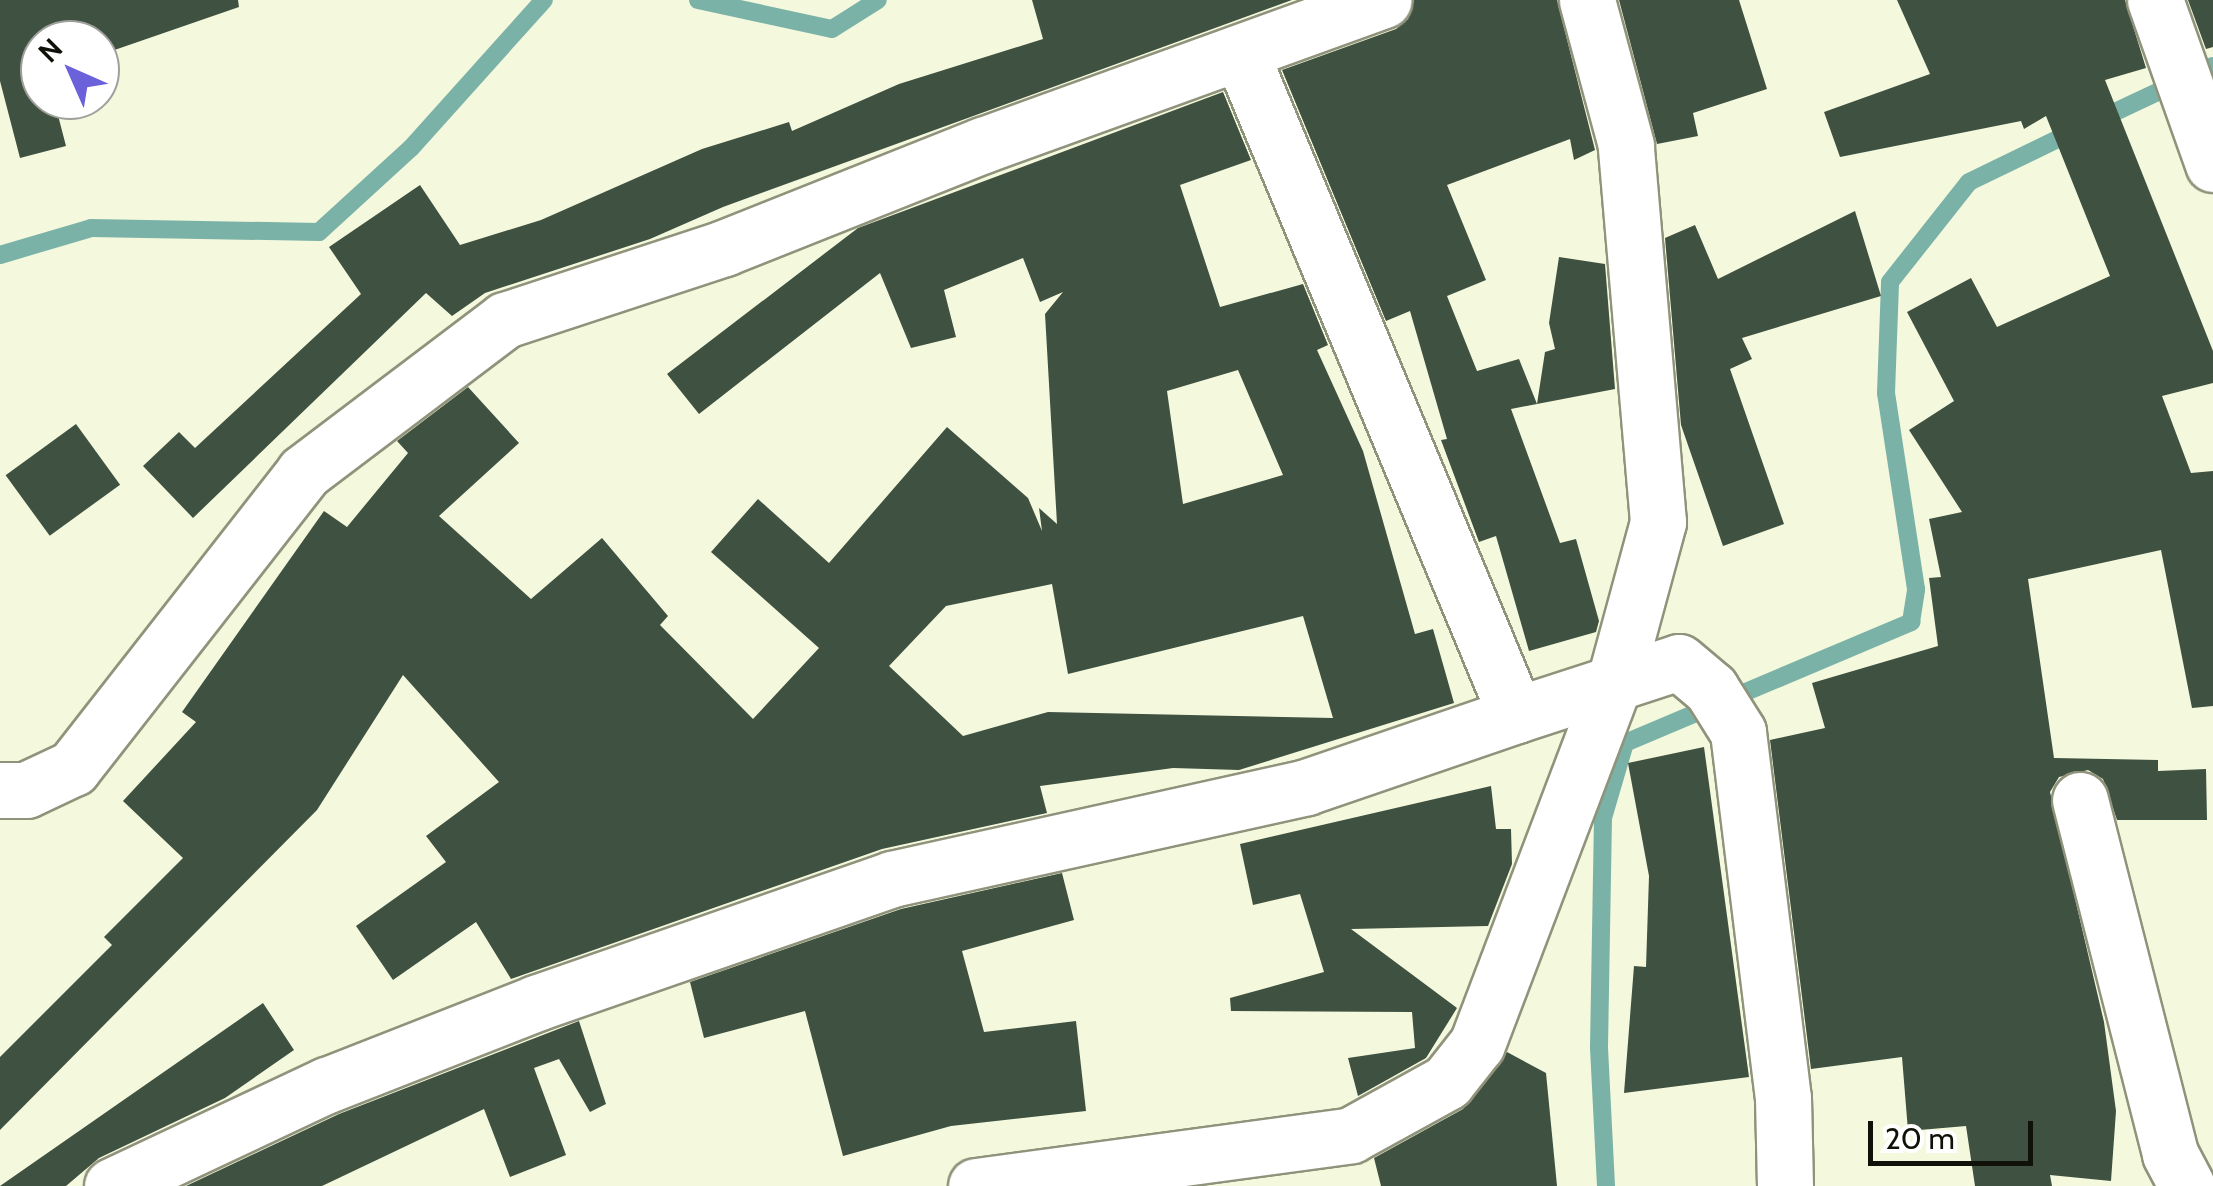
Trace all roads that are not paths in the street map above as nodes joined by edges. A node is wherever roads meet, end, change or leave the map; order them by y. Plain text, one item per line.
1 (1384, 0) edge
2 (1587, 0) edge
3 (2155, 0) edge
4 (1241, 54) junction
5 (2213, 164) edge
6 (1614, 684) junction
7 (1516, 714) junction
8 (0, 790) edge
9 (2080, 800) dead end
10 (112, 1186) edge
11 (976, 1186) edge
12 (1785, 1186) edge
13 (2188, 1186) edge

1 - 4 street
2 - 6 street
3 - 5 street
4 - 7 street
4 - 8 street
6 - 7 street
6 - 11 street
6 - 12 street
7 - 10 street
9 - 13 street

